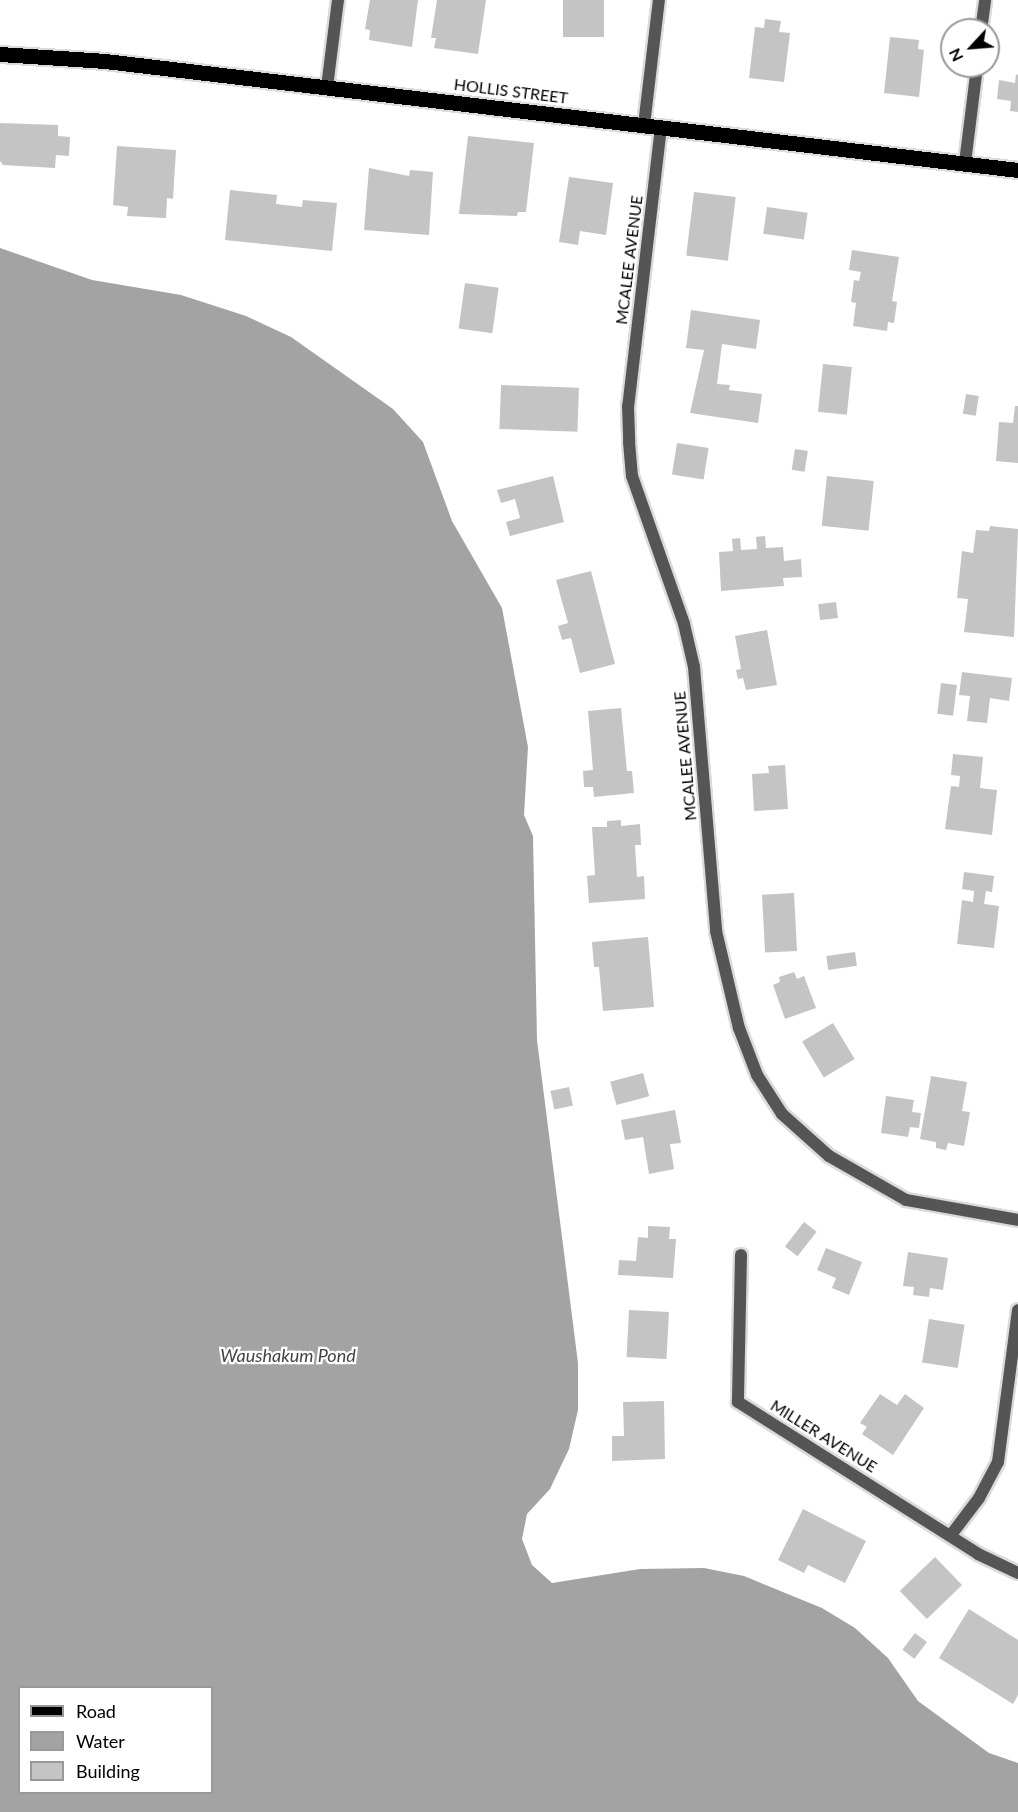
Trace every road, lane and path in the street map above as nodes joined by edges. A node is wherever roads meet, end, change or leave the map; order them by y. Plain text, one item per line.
1 (338, 0) edge
2 (659, 0) edge
3 (985, 0) edge
4 (983, 18) edge
5 (0, 54) edge
6 (976, 78) edge
7 (327, 87) junction
8 (645, 125) junction
9 (662, 127) junction
10 (965, 163) junction
11 (1018, 170) edge
12 (1018, 1220) edge
13 (741, 1255) dead end
14 (1018, 1310) edge
15 (951, 1535) junction
16 (1018, 1573) edge

1 - 7 street
2 - 8 street
3 - 4 street
5 - 7 main road, HOLLIS STREET
6 - 10 street
7 - 8 main road, HOLLIS STREET
8 - 9 main road, HOLLIS STREET
9 - 10 main road, HOLLIS STREET
9 - 12 street, MCALEE AVENUE
10 - 11 main road, HOLLIS STREET
13 - 15 street, MILLER AVENUE
14 - 15 street
15 - 16 street, MILLER AVENUE

